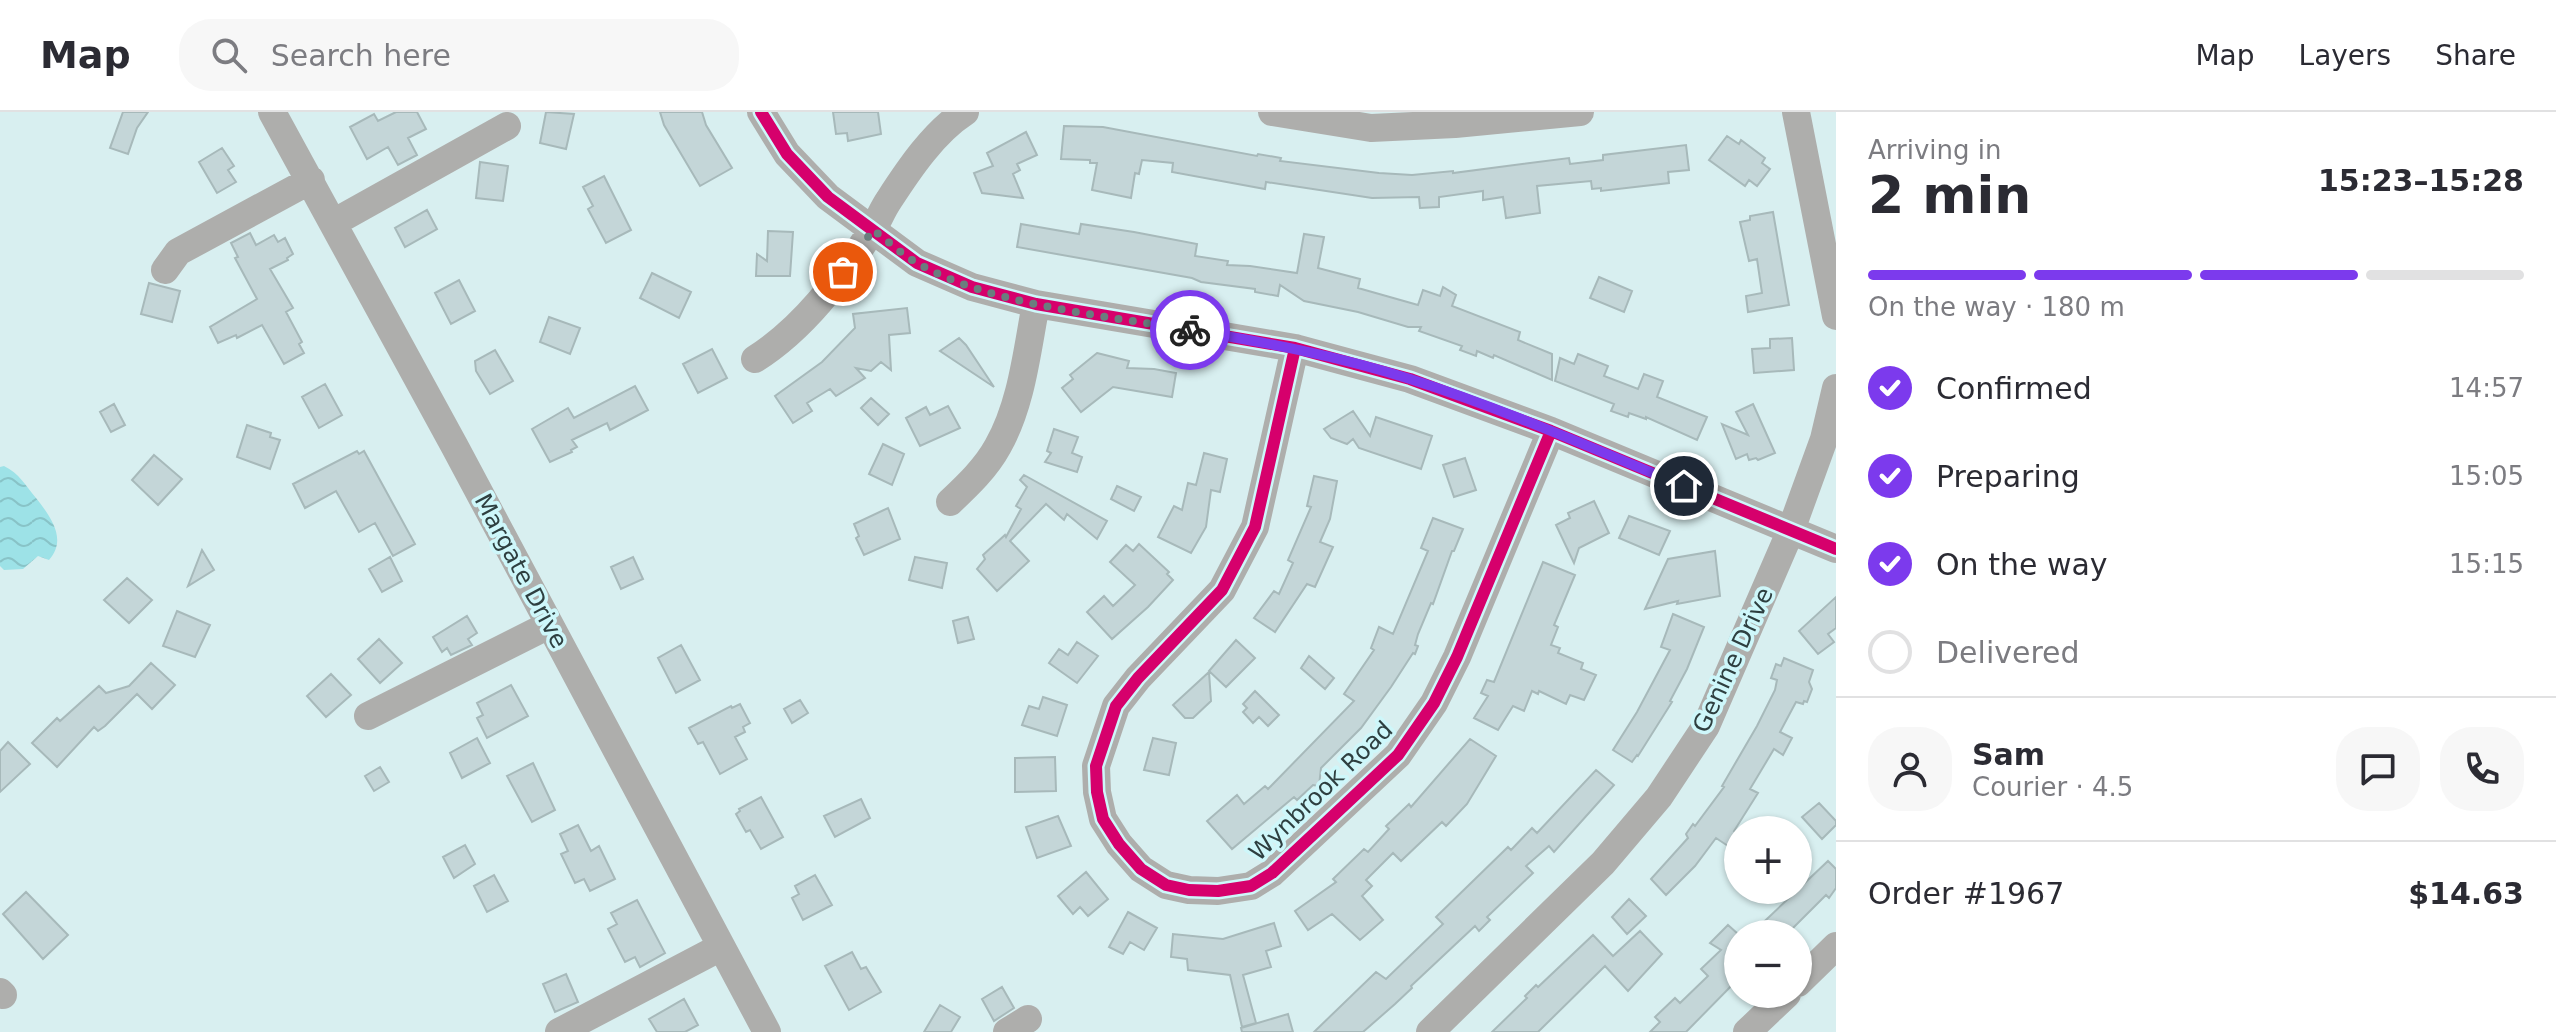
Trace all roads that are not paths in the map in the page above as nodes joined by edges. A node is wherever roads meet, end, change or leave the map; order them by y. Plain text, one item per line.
1 (272, 112) edge
2 (761, 112) edge
3 (965, 112) edge
4 (1272, 112) edge
5 (1580, 112) edge
6 (1796, 112) edge
7 (507, 126) dead end
8 (311, 180) junction
9 (333, 223) junction
10 (873, 230) junction
11 (165, 270) dead end
12 (1036, 304) junction
13 (1836, 316) edge
14 (1295, 348) junction
15 (755, 359) dead end
16 (1836, 388) edge
17 (1551, 431) junction
18 (950, 502) dead end
19 (1791, 530) junction
20 (1836, 549) edge
21 (549, 625) junction
22 (368, 716) dead end
23 (1836, 946) edge
24 (721, 947) junction
25 (1812, 969) edge
26 (1772, 1008) edge
27 (559, 1032) edge
28 (767, 1032) edge
29 (1430, 1032) edge
30 (1747, 1032) edge

1 - 8 street, Margate Drive
2 - 10 street
3 - 10 street
4 - 5 street
6 - 13 street
7 - 9 street
8 - 9 street, Margate Drive
8 - 11 street
9 - 21 street, Margate Drive
10 - 12 street
10 - 15 street
12 - 14 street
12 - 18 street
14 - 17 street
14 - 17 street, Wynbrook Road
16 - 19 street, Genine Drive
17 - 19 street
19 - 20 street
19 - 29 street, Genine Drive
21 - 22 street
21 - 24 street, Margate Drive
23 - 25 street
24 - 27 street
24 - 28 street, Margate Drive
26 - 30 street

